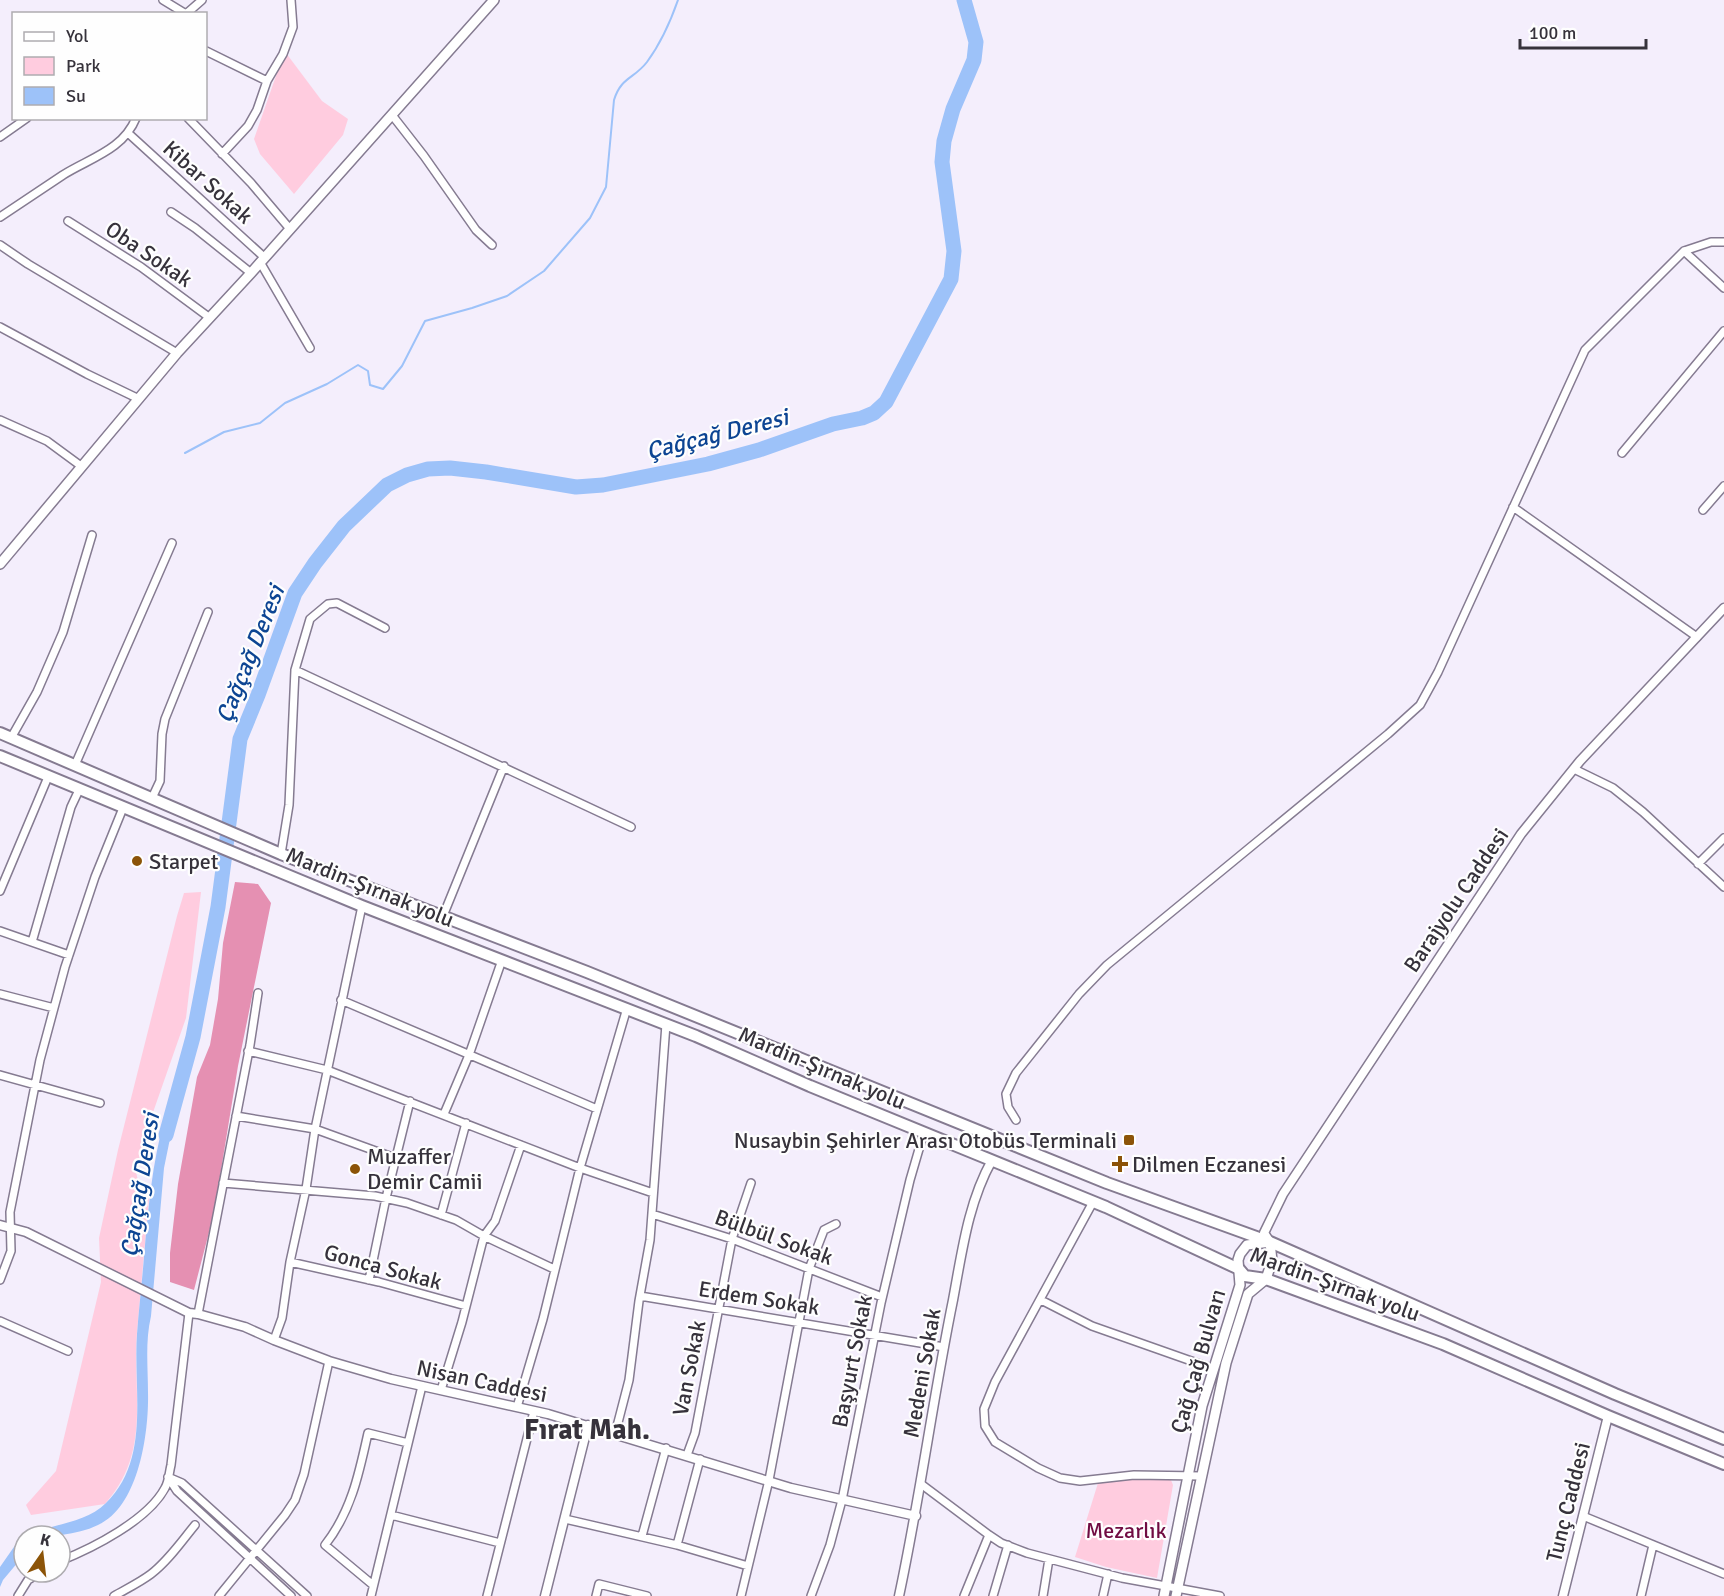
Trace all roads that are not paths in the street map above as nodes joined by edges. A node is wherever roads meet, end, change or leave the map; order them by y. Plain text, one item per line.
1 (163, 0) edge
2 (202, 0) edge
3 (291, 0) edge
4 (494, 0) edge
5 (183, 12) edge
6 (188, 12) edge
7 (207, 51) edge
8 (267, 81) junction
9 (392, 115) junction
10 (24, 120) edge
11 (135, 120) edge
12 (190, 120) edge
13 (128, 133) junction
14 (0, 137) edge
15 (222, 154) junction
16 (171, 212) dead end
17 (0, 217) edge
18 (68, 221) dead end
19 (290, 229) junction
20 (1724, 242) edge
21 (0, 245) edge
22 (492, 245) dead end
23 (1684, 251) junction
24 (262, 259) junction
25 (251, 273) junction
26 (1724, 288) edge
27 (210, 318) junction
28 (0, 327) edge
29 (1724, 331) edge
30 (310, 348) dead end
31 (177, 353) junction
32 (139, 399) junction
33 (0, 420) edge
34 (1622, 453) dead end
35 (81, 466) junction
36 (1724, 486) edge
37 (60, 490) junction
38 (1513, 507) junction
39 (1703, 510) dead end
40 (92, 535) dead end
41 (172, 543) dead end
42 (0, 558) edge
43 (0, 564) edge
44 (1724, 608) edge
45 (208, 612) dead end
46 (385, 628) dead end
47 (1697, 637) junction
48 (295, 670) junction
49 (0, 733) edge
50 (11, 738) junction
51 (2, 760) edge
52 (75, 765) junction
53 (504, 766) junction
54 (1574, 769) junction
55 (48, 777) junction
56 (79, 790) junction
57 (152, 798) junction
58 (123, 808) junction
59 (631, 827) dead end
60 (1724, 838) edge
61 (281, 854) junction
62 (1698, 864) junction
63 (1724, 887) edge
64 (0, 891) edge
65 (362, 906) junction
66 (443, 916) junction
67 (0, 931) edge
68 (32, 942) junction
69 (69, 955) junction
70 (502, 960) junction
71 (258, 993) dead end
72 (0, 994) edge
73 (341, 1000) junction
74 (54, 1008) junction
75 (627, 1008) junction
76 (666, 1024) junction
77 (248, 1051) junction
78 (469, 1055) junction
79 (327, 1070) junction
80 (0, 1075) edge
81 (35, 1085) junction
82 (410, 1101) junction
83 (100, 1103) dead end
84 (597, 1109) junction
85 (444, 1114) junction
86 (236, 1116) junction
87 (1016, 1120) dead end
88 (466, 1123) junction
89 (315, 1129) junction
90 (924, 1132) junction
91 (521, 1145) junction
92 (396, 1158) junction
93 (992, 1160) junction
94 (580, 1168) junction
95 (751, 1183) dead end
96 (223, 1184) junction
97 (306, 1189) junction
98 (653, 1193) junction
99 (386, 1198) junction
100 (1093, 1202) junction
101 (652, 1214) junction
102 (441, 1215) junction
103 (0, 1224) edge
104 (836, 1224) dead end
105 (10, 1228) junction
106 (484, 1236) junction
107 (732, 1239) junction
108 (1270, 1242) junction
109 (290, 1262) junction
110 (554, 1269) junction
111 (809, 1269) junction
112 (1239, 1269) junction
113 (1266, 1279) junction
114 (0, 1280) edge
115 (369, 1280) junction
116 (640, 1296) junction
117 (882, 1297) junction
118 (1041, 1300) junction
119 (466, 1306) junction
120 (718, 1310) junction
121 (189, 1313) junction
122 (198, 1314) junction
123 (0, 1321) edge
124 (798, 1323) junction
125 (875, 1336) junction
126 (274, 1340) junction
127 (944, 1347) junction
128 (68, 1351) dead end
129 (329, 1361) junction
130 (1214, 1369) junction
131 (423, 1386) junction
132 (441, 1390) junction
133 (517, 1407) junction
134 (534, 1411) junction
135 (1608, 1416) junction
136 (588, 1425) junction
137 (615, 1434) junction
138 (1724, 1439) edge
139 (408, 1443) junction
140 (666, 1448) junction
141 (687, 1455) junction
142 (700, 1459) junction
143 (1724, 1464) edge
144 (1187, 1476) junction
145 (1201, 1476) junction
146 (168, 1477) junction
147 (769, 1480) junction
148 (921, 1485) junction
149 (842, 1500) junction
150 (391, 1515) junction
151 (916, 1516) junction
152 (1583, 1516) junction
153 (565, 1519) junction
154 (195, 1525) dead end
155 (989, 1535) junction
156 (642, 1536) junction
157 (500, 1544) junction
158 (677, 1545) junction
159 (1008, 1545) junction
160 (1653, 1545) junction
161 (256, 1550) junction
162 (72, 1557) edge
163 (250, 1558) junction
164 (1049, 1559) junction
165 (748, 1566) junction
166 (1108, 1574) junction
167 (1724, 1574) edge
168 (1166, 1584) junction
169 (373, 1586) junction
170 (1177, 1591) edge
171 (114, 1596) edge
172 (219, 1596) edge
173 (291, 1596) edge
174 (307, 1596) edge
175 (371, 1596) edge
176 (487, 1596) edge
177 (545, 1596) edge
178 (596, 1596) edge
179 (647, 1596) edge
180 (741, 1596) edge
181 (811, 1596) edge
182 (899, 1596) edge
183 (964, 1596) edge
184 (993, 1596) edge
185 (1043, 1596) edge
186 (1104, 1596) edge
187 (1164, 1596) edge
188 (1220, 1596) edge
189 (1563, 1596) edge
190 (1641, 1596) edge

1 - 5 street
2 - 6 street
3 - 8 street
4 - 9 main road
7 - 8 street
8 - 15 street
9 - 19 main road
9 - 22 street
10 - 14 street
11 - 13 street
12 - 15 street
13 - 17 street
13 - 24 street, Kibar Sokak
15 - 19 street
16 - 25 street
18 - 27 street, Oba Sokak
19 - 24 main road
20 - 23 street
21 - 31 street
23 - 26 street
23 - 38 street
24 - 25 main road
24 - 30 street, Kibar Sokak
25 - 27 main road
27 - 31 main road
28 - 32 street
29 - 34 street
31 - 32 main road
32 - 35 main road
33 - 35 street
35 - 37 main road
36 - 39 street
37 - 42 main road
37 - 43 main road
38 - 47 street
38 - 87 street
40 - 50 street
41 - 52 street
44 - 47 street, Barajyolu Caddesi
45 - 57 street
46 - 48 street
47 - 54 street, Barajyolu Caddesi
48 - 53 street
48 - 61 street
49 - 50 highway, Mardin-Şırnak yolu
50 - 52 highway, Mardin-Şırnak yolu
51 - 55 highway, Mardin-Şırnak yolu
52 - 57 highway, Mardin-Şırnak yolu
53 - 59 street
53 - 66 street
54 - 62 street
54 - 108 street, Barajyolu Caddesi
55 - 56 highway, Mardin-Şırnak yolu
55 - 64 street
56 - 58 highway, Mardin-Şırnak yolu
56 - 68 street
57 - 61 highway, Mardin-Şırnak yolu
58 - 65 highway, Mardin-Şırnak yolu
58 - 69 street
60 - 62 street
61 - 66 highway, Mardin-Şırnak yolu
62 - 63 street
65 - 70 highway, Mardin-Şırnak yolu
65 - 73 street
66 - 108 highway, Mardin-Şırnak yolu
67 - 68 street
68 - 69 street
69 - 74 street
70 - 75 highway, Mardin-Şırnak yolu
70 - 78 street
71 - 77 street
72 - 74 street
73 - 78 street
73 - 79 street
74 - 81 street
75 - 76 highway, Mardin-Şırnak yolu
75 - 84 street
76 - 90 highway, Mardin-Şırnak yolu
76 - 98 street
77 - 79 street
77 - 86 street
78 - 84 street
78 - 85 street
79 - 82 street
79 - 89 street
80 - 81 street
81 - 83 street
81 - 105 street
82 - 85 street
82 - 92 street
84 - 94 street
85 - 88 street
86 - 89 street
86 - 96 street
88 - 91 street
88 - 102 street
89 - 92 street
89 - 97 street
90 - 93 highway, Mardin-Şırnak yolu
90 - 117 street, Başyurt Sokak
91 - 94 street
91 - 106 street
92 - 99 street
93 - 100 highway, Mardin-Şırnak yolu
93 - 127 street, Medeni Sokak
94 - 98 street
94 - 110 street
95 - 107 street, Van Sokak
96 - 97 street
96 - 122 street
97 - 99 street
97 - 109 street
98 - 101 street
99 - 102 street
99 - 115 street
100 - 112 highway, Mardin-Şırnak yolu
100 - 118 street
101 - 107 street, Bülbül Sokak
101 - 116 street
102 - 106 street
103 - 105 street, Nisan Caddesi
104 - 111 street
105 - 114 street
105 - 121 street, Nisan Caddesi
106 - 110 street
106 - 119 street
107 - 111 street, Bülbül Sokak
107 - 120 street, Van Sokak
108 - 112 main road, Çağ Çağ Bulvarı
108 - 113 main road
108 - 138 highway, Mardin-Şırnak yolu
109 - 115 street, Gonca Sokak
109 - 126 street
110 - 133 street
111 - 117 street, Bülbül Sokak
111 - 124 street
112 - 113 highway, Mardin-Şırnak yolu
112 - 130 main road, Çağ Çağ Bulvarı
113 - 135 highway, Mardin-Şırnak yolu
113 - 145 main road, Çağ Çağ Bulvarı
115 - 119 street, Gonca Sokak
116 - 120 street, Erdem Sokak
116 - 137 street
117 - 125 street, Başyurt Sokak
118 - 130 street
118 - 144 street
119 - 132 street
120 - 124 street, Erdem Sokak
120 - 141 street, Van Sokak
121 - 122 street, Nisan Caddesi
121 - 146 street
122 - 126 street, Nisan Caddesi
123 - 128 street
124 - 125 street, Erdem Sokak
124 - 147 street
125 - 127 street, Erdem Sokak
125 - 149 street, Başyurt Sokak
126 - 129 street, Nisan Caddesi
127 - 148 street, Medeni Sokak
129 - 131 street, Nisan Caddesi
129 - 161 street
130 - 144 main road, Çağ Çağ Bulvarı
131 - 132 street, Nisan Caddesi
131 - 139 street
132 - 133 street, Nisan Caddesi
133 - 134 street, Nisan Caddesi
134 - 136 street, Nisan Caddesi
134 - 157 street
135 - 143 highway, Mardin-Şırnak yolu
135 - 152 street, Tunç Caddesi
136 - 137 street, Nisan Caddesi
136 - 153 street
137 - 140 street, Nisan Caddesi
139 - 150 street
139 - 169 street
140 - 141 street, Nisan Caddesi
140 - 156 street
141 - 142 street, Nisan Caddesi
142 - 147 street, Nisan Caddesi
142 - 158 street
144 - 145 street
144 - 168 main road, Çağ Çağ Bulvarı
145 - 170 main road, Çağ Çağ Bulvarı
146 - 161 street
146 - 162 street
146 - 163 street
147 - 149 street, Nisan Caddesi
147 - 165 street
148 - 151 street, Medeni Sokak
148 - 155 street
149 - 151 street, Nisan Caddesi
149 - 181 street, Başyurt Sokak
150 - 157 street
150 - 169 street
151 - 182 street, Medeni Sokak
152 - 160 street
152 - 189 street, Tunç Caddesi
153 - 156 street
153 - 177 street
154 - 171 street
155 - 159 street
155 - 183 street
156 - 158 street
157 - 176 street
158 - 165 street
159 - 164 street
159 - 184 street
160 - 167 street
160 - 190 street
161 - 163 street
161 - 174 street
163 - 172 street
163 - 173 street
164 - 166 street
164 - 185 street
165 - 180 street
166 - 168 street
166 - 186 street
168 - 170 street
168 - 187 main road, Çağ Çağ Bulvarı
169 - 175 street
170 - 188 street
178 - 179 street

